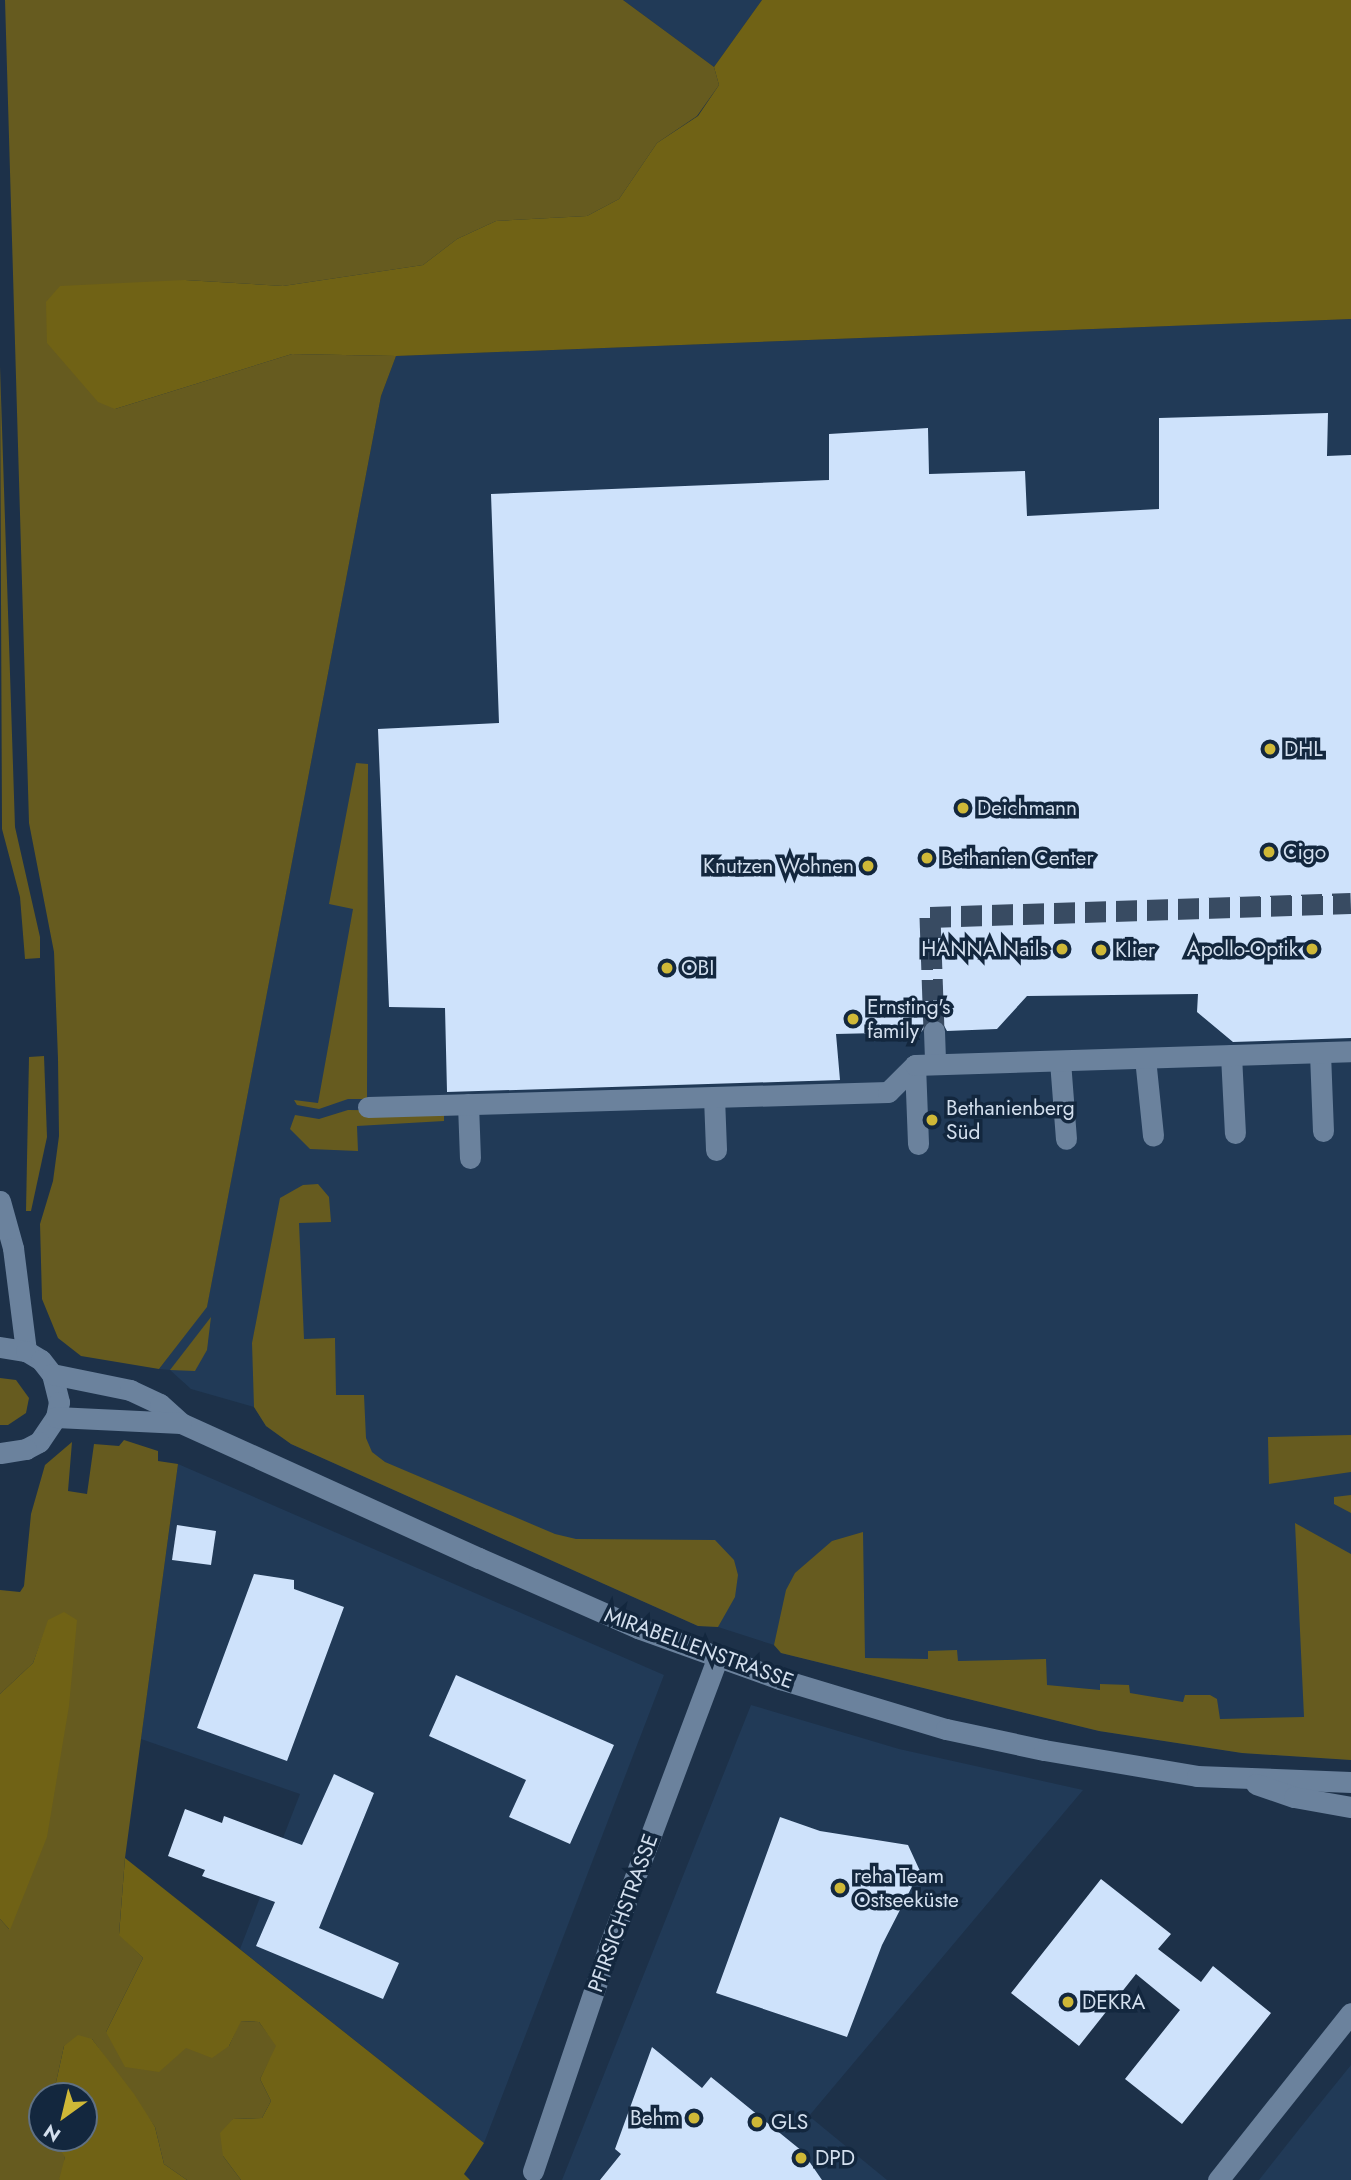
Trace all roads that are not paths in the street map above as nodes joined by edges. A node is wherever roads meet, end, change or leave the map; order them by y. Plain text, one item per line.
1 (934, 1031) tunnel mouth
2 (1351, 1051) edge
3 (1320, 1053) junction
4 (1231, 1055) junction
5 (1145, 1058) junction
6 (1060, 1061) junction
7 (925, 1065) junction
8 (714, 1097) junction
9 (468, 1104) junction
10 (368, 1107) dead end
11 (1323, 1131) dead end
12 (1235, 1133) dead end
13 (1153, 1136) dead end
14 (1066, 1139) dead end
15 (918, 1144) dead end
16 (716, 1150) dead end
17 (470, 1158) dead end
18 (0, 1201) edge
19 (0, 1347) edge
20 (26, 1351) junction
21 (52, 1374) junction
22 (56, 1417) junction
23 (181, 1423) junction
24 (0, 1452) edge
25 (718, 1657) junction
26 (1247, 1781) junction
27 (1351, 1782) edge
28 (1351, 1807) edge
29 (1351, 2013) edge
30 (533, 2171) dead end
31 (1218, 2180) edge

1 - 7 street
2 - 3 street
3 - 4 street
3 - 11 street
4 - 5 street
4 - 12 street
5 - 6 street
5 - 13 street
6 - 7 street
6 - 14 street
7 - 8 street
7 - 15 street
8 - 9 street
8 - 16 street
9 - 10 street
9 - 17 street
18 - 20 street
19 - 20 street
20 - 21 street
21 - 22 street
21 - 23 street, MIRABELLENSTRASSE
22 - 23 street, MIRABELLENSTRASSE
22 - 24 street
23 - 25 street, MIRABELLENSTRASSE
25 - 26 street, MIRABELLENSTRASSE
25 - 30 street, PFIRSICHSTRASSE
26 - 27 street, MIRABELLENSTRASSE
26 - 28 street, MIRABELLENSTRASSE
29 - 31 street

